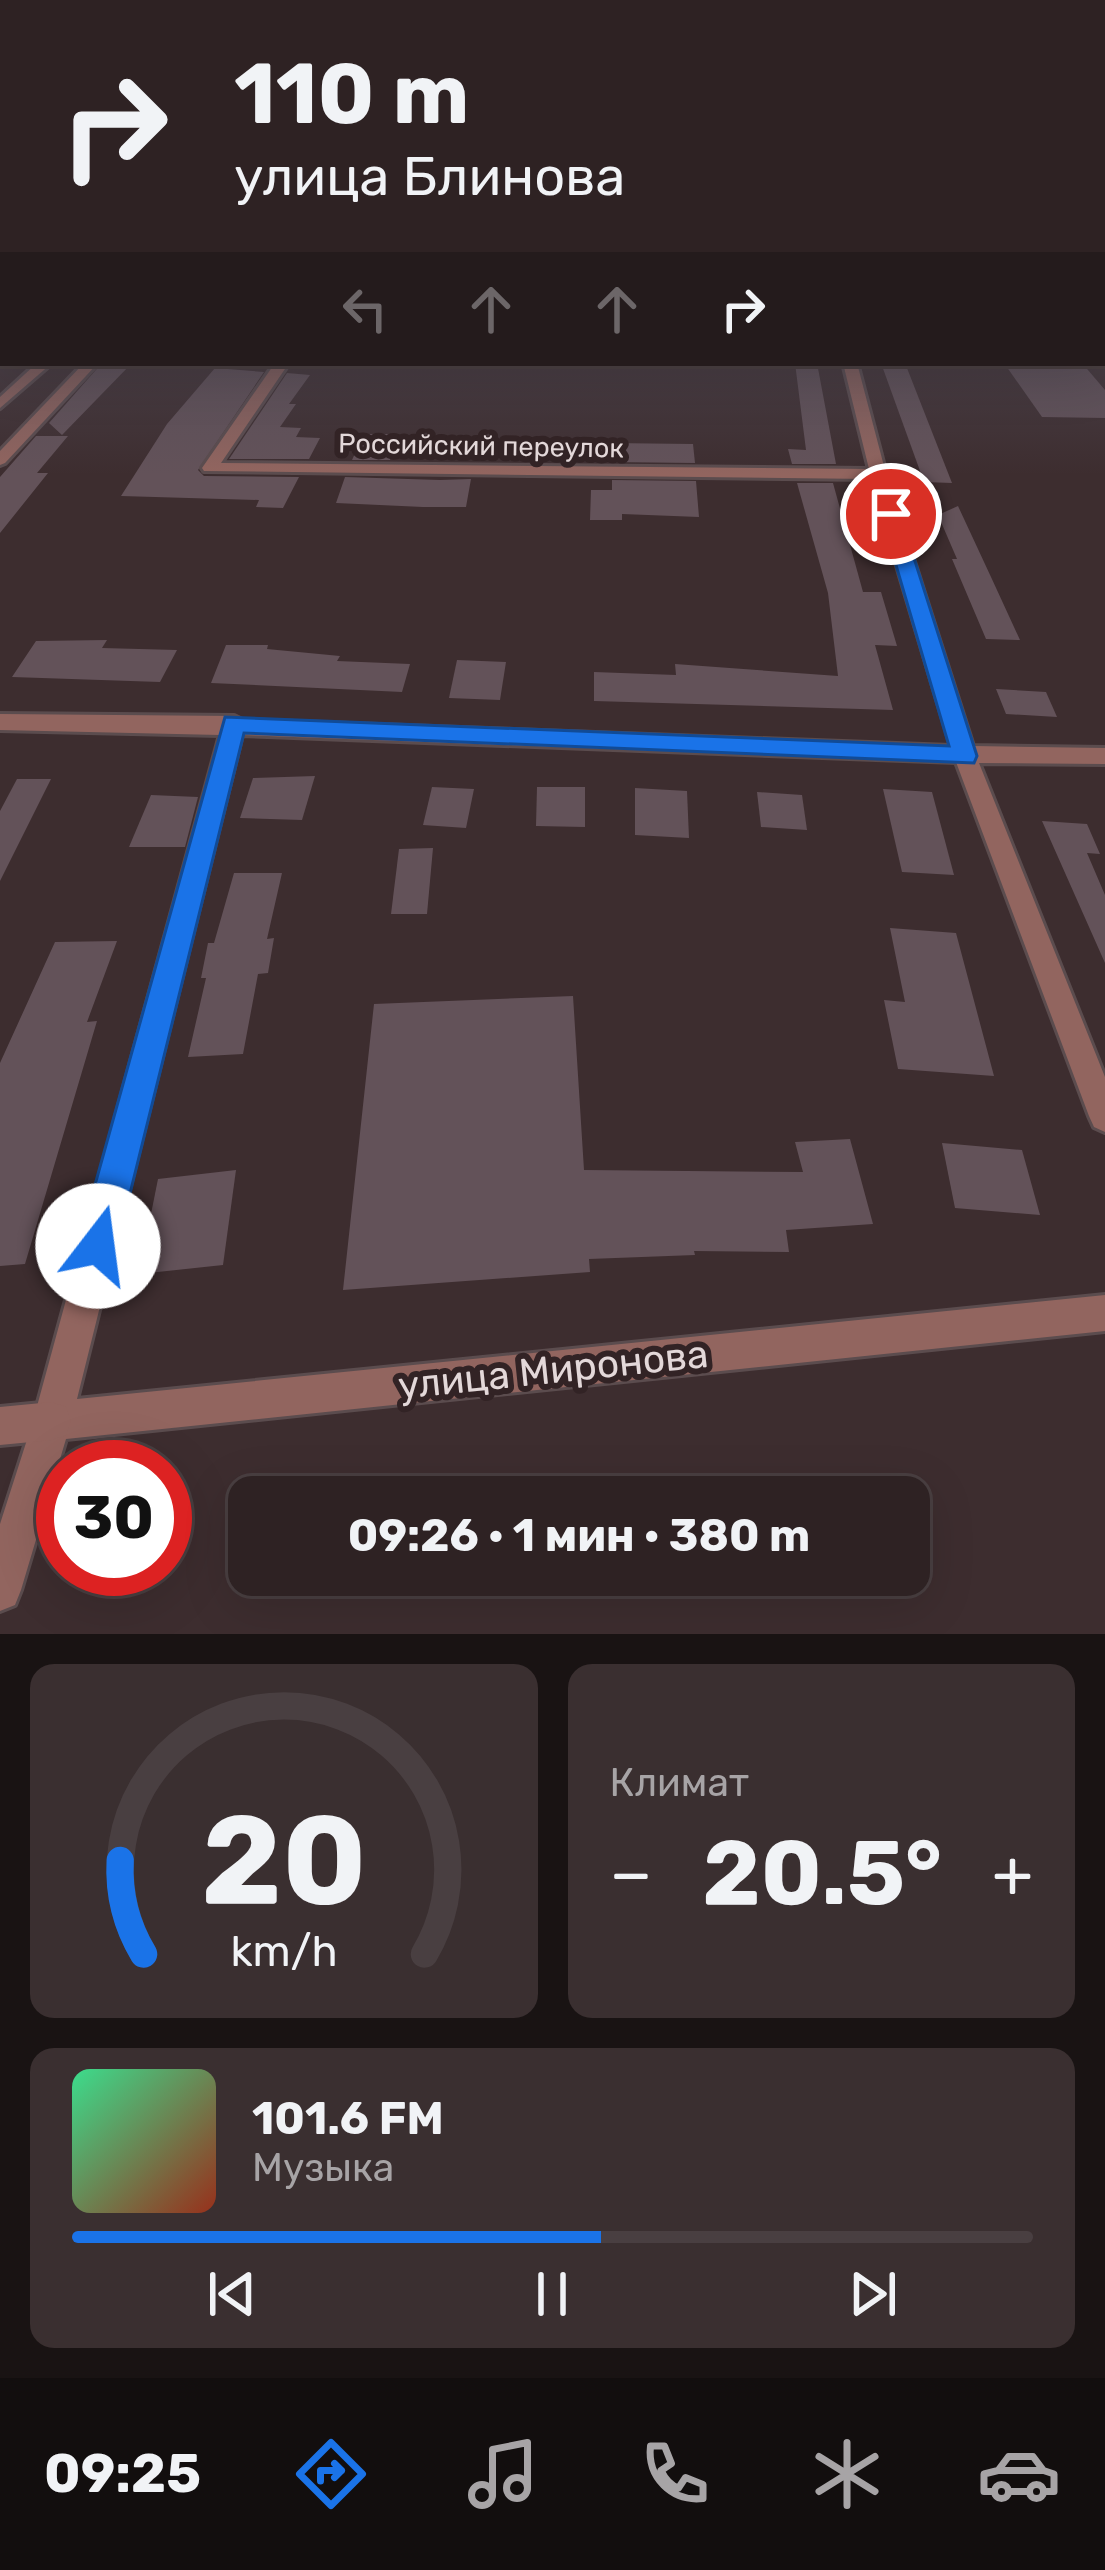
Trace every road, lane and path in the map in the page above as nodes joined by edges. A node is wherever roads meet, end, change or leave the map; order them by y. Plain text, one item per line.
1 (42, 366) edge
2 (88, 366) edge
3 (280, 366) edge
4 (851, 366) edge
5 (1, 402) edge
6 (50, 404) junction
7 (0, 428) edge
8 (26, 430) junction
9 (0, 460) edge
10 (878, 474) junction
11 (0, 722) edge
12 (234, 724) junction
13 (964, 756) junction
14 (1105, 757) edge
15 (1105, 1117) edge
16 (1105, 1313) edge
17 (52, 1421) junction
18 (0, 1426) edge
19 (0, 1591) edge

1 - 5 street
2 - 6 street
3 - 10 street, Российский переулок
4 - 10 street
5 - 6 street
6 - 8 street
7 - 8 street
8 - 9 street
10 - 13 street
11 - 12 street
12 - 13 street
12 - 17 street
13 - 14 street
13 - 15 street
16 - 17 street, улица Миронова
17 - 18 street, улица Миронова
17 - 19 street

